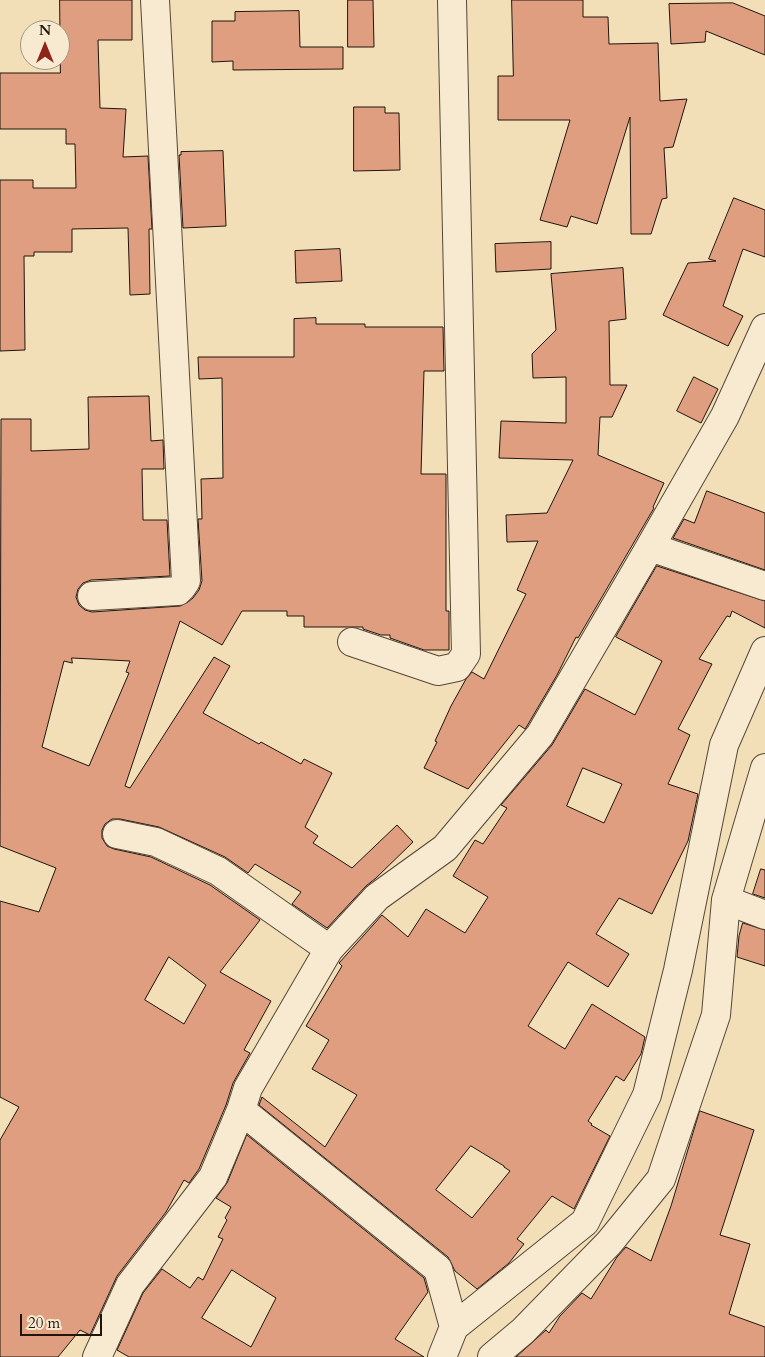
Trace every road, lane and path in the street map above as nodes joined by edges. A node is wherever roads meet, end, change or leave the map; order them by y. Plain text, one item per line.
1 (155, 0) edge
2 (452, 0) edge
3 (765, 328) edge
4 (650, 547) junction
5 (765, 586) edge
6 (92, 596) dead end
7 (352, 642) dead end
8 (765, 651) edge
9 (765, 768) edge
10 (117, 834) dead end
11 (726, 900) junction
12 (765, 915) edge
13 (329, 949) junction
14 (241, 1110) junction
15 (454, 1327) junction
16 (97, 1357) edge
17 (442, 1357) edge
18 (492, 1357) edge

1 - 6 street
2 - 7 street
3 - 4 street
4 - 5 street
4 - 13 street
8 - 15 street
9 - 11 street
10 - 13 street
11 - 12 street
11 - 18 street
13 - 14 street
14 - 15 street
14 - 16 street
15 - 17 street

